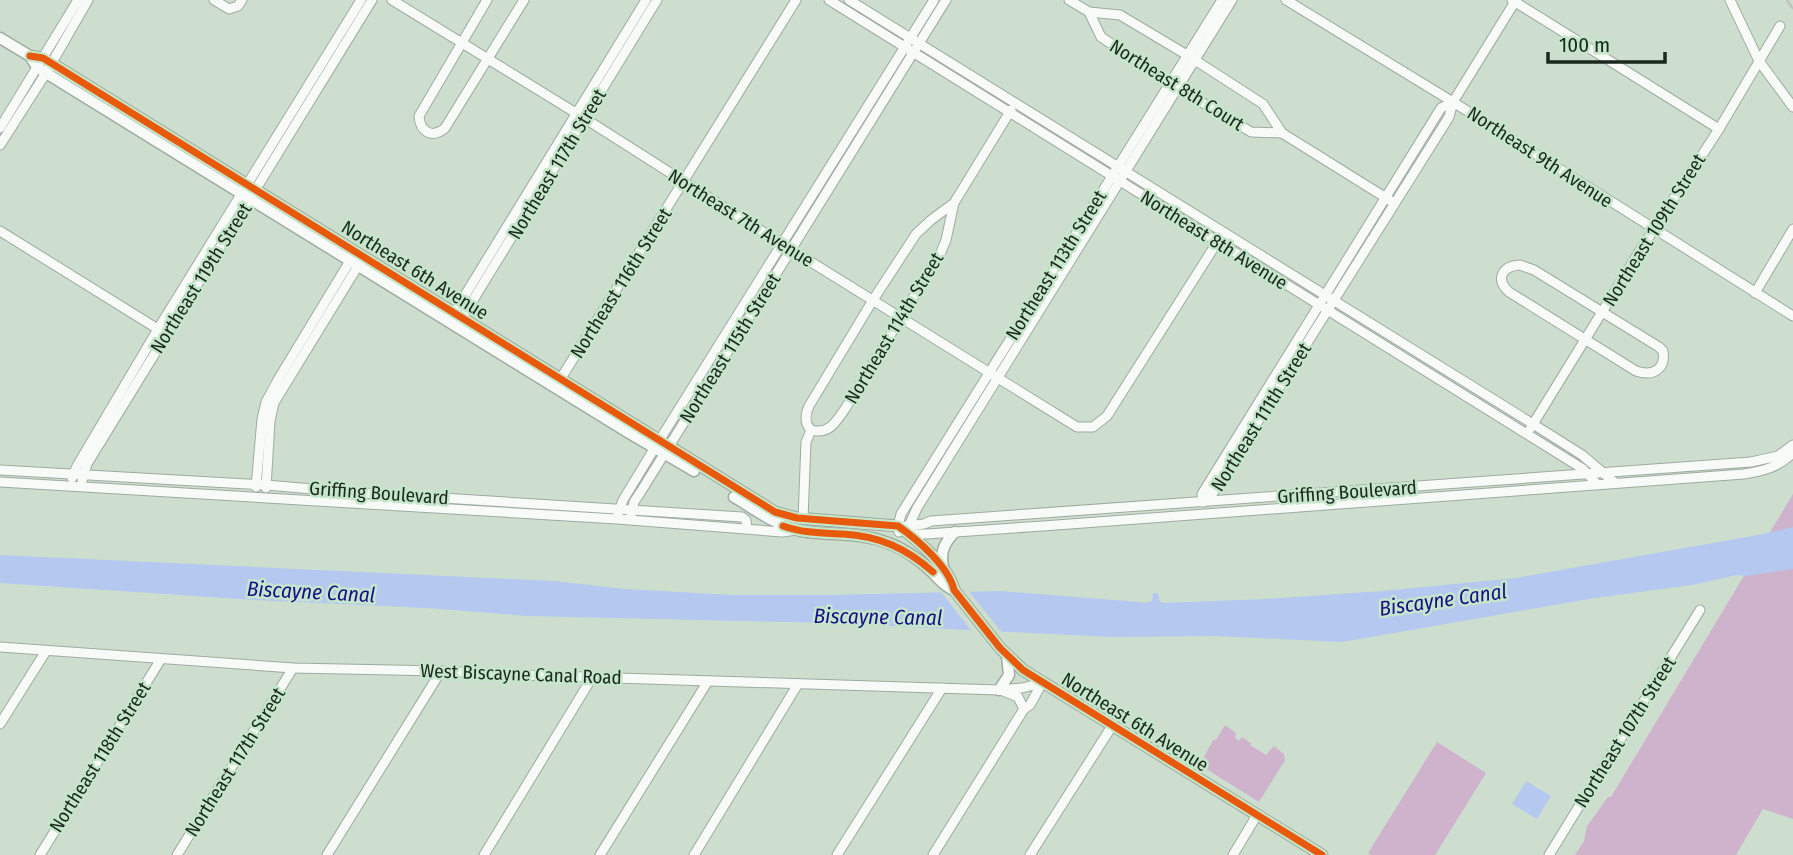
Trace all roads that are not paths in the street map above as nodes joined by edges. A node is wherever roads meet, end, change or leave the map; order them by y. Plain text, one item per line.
1 (78, 0) edge
2 (89, 0) edge
3 (214, 0) edge
4 (242, 0) edge
5 (361, 0) edge
6 (372, 0) edge
7 (392, 0) edge
8 (488, 0) edge
9 (524, 0) edge
10 (646, 0) edge
11 (657, 0) edge
12 (796, 0) edge
13 (829, 0) edge
14 (849, 0) edge
15 (934, 0) edge
16 (946, 0) edge
17 (1069, 0) edge
18 (1222, 0) edge
19 (1233, 0) edge
20 (1286, 0) edge
21 (1730, 0) edge
22 (1514, 1) edge
23 (1089, 12) junction
24 (1780, 26) dead end
25 (0, 38) edge
26 (915, 41) junction
27 (461, 43) junction
28 (908, 50) junction
29 (1191, 58) junction
30 (488, 60) junction
31 (1759, 61) junction
32 (44, 65) junction
33 (1174, 85) junction
34 (1453, 102) junction
35 (1016, 103) junction
36 (1793, 107) edge
37 (1009, 113) junction
38 (581, 116) junction
39 (0, 128) edge
40 (1719, 129) junction
41 (1282, 133) junction
42 (0, 145) edge
43 (1122, 169) junction
44 (1115, 179) junction
45 (684, 182) junction
46 (249, 192) junction
47 (1386, 198) junction
48 (954, 203) junction
49 (1395, 204) junction
50 (1183, 208) junction
51 (1177, 217) junction
52 (1793, 229) edge
53 (1653, 230) junction
54 (0, 231) edge
55 (1223, 233) junction
56 (1217, 242) junction
57 (782, 244) junction
58 (791, 249) junction
59 (357, 259) junction
60 (1755, 293) junction
61 (1325, 295) junction
62 (873, 300) junction
63 (1334, 301) junction
64 (1324, 308) junction
65 (1602, 312) junction
66 (1793, 316) edge
67 (901, 318) junction
68 (456, 320) junction
69 (162, 331) junction
70 (1585, 340) junction
71 (994, 375) junction
72 (559, 383) junction
73 (1533, 424) junction
74 (811, 430) junction
75 (1527, 434) junction
76 (1793, 445) edge
77 (662, 447) junction
78 (1793, 453) edge
79 (1571, 461) junction
80 (0, 470) edge
81 (1602, 472) junction
82 (1588, 474) junction
83 (73, 475) junction
84 (1567, 475) junction
85 (83, 476) junction
86 (1495, 481) junction
87 (0, 482) edge
88 (1615, 483) junction
89 (261, 484) junction
90 (1597, 484) junction
91 (76, 486) junction
92 (1361, 491) junction
93 (1496, 492) junction
94 (261, 497) junction
95 (1278, 497) junction
96 (1203, 502) junction
97 (1361, 502) junction
98 (919, 504) junction
99 (1279, 508) junction
100 (619, 509) junction
101 (632, 510) junction
102 (1069, 512) junction
103 (1195, 514) junction
104 (782, 515) joint
105 (617, 519) junction
106 (803, 519) junction
107 (630, 520) junction
108 (931, 521) junction
109 (1070, 524) junction
110 (747, 529) junction
111 (797, 530) junction
112 (904, 530) junction
113 (955, 532) junction
114 (883, 541) junction
115 (910, 554) junction
116 (944, 570) junction
117 (954, 590) junction
118 (1700, 610) dead end
119 (0, 647) edge
120 (46, 651) junction
121 (1007, 656) junction
122 (161, 659) junction
123 (293, 668) junction
124 (441, 671) junction
125 (593, 676) junction
126 (708, 681) junction
127 (1042, 683) junction
128 (798, 684) junction
129 (942, 688) junction
130 (999, 690) junction
131 (1024, 709) junction
132 (0, 724) edge
133 (1112, 726) junction
134 (1257, 816) junction
135 (40, 855) edge
136 (177, 855) edge
137 (327, 855) edge
138 (484, 855) edge
139 (600, 855) edge
140 (694, 855) edge
141 (837, 855) edge
142 (933, 855) edge
143 (1030, 855) edge
144 (1233, 855) edge
145 (1322, 855) edge
146 (1549, 855) edge

1 - 32 street
2 - 32 street
3 - 4 street
5 - 46 street, Northeast 119th Street
6 - 46 street, Northeast 119th Street
7 - 27 street, Northeast 7th Avenue
8 - 27 street
9 - 30 street
10 - 38 street, Northeast 117th Street
11 - 38 street, Northeast 117th Street
12 - 45 street, Northeast 116th Street
13 - 28 street, Northeast 8th Avenue
14 - 26 street, Northeast 8th Avenue
15 - 26 street, Northeast 115th Street
16 - 26 street, Northeast 115th Street
17 - 23 street, Northeast 8th Court
18 - 29 street, Northeast 113th Street
19 - 29 street, Northeast 113th Street
20 - 34 street, Northeast 9th Avenue
21 - 31 street
22 - 34 street, Northeast 111th Street
22 - 40 street
23 - 29 street, Northeast 8th Court
23 - 33 street, Northeast 8th Court
24 - 31 street, Northeast 109th Street
25 - 32 main road, Northeast 6th Avenue
26 - 28 street, Northeast 115th Street
26 - 35 street, Northeast 8th Avenue
27 - 30 street, Northeast 7th Avenue
27 - 30 street
28 - 37 street, Northeast 8th Avenue
28 - 57 street, Northeast 115th Street
28 - 58 street, Northeast 115th Street
29 - 33 street, Northeast 113th Street
29 - 41 street, Northeast 8th Court
30 - 38 street, Northeast 7th Avenue
31 - 36 street
31 - 40 street, Northeast 109th Street
32 - 39 street
32 - 42 street
32 - 46 main road, Northeast 6th Avenue
33 - 41 street, Northeast 8th Court
33 - 43 street, Northeast 113th Street
34 - 47 street, Northeast 111th Street
34 - 49 street, Northeast 111th Street
34 - 53 street, Northeast 9th Avenue
35 - 37 street, Northeast 114th Street
35 - 43 street, Northeast 8th Avenue
37 - 44 street, Northeast 8th Avenue
37 - 48 street, Northeast 114th Street
38 - 45 street, Northeast 7th Avenue
38 - 68 street, Northeast 117th Street
40 - 53 street, Northeast 109th Street
41 - 47 street, Northeast 8th Court
43 - 44 street, Northeast 113th Street
43 - 50 street, Northeast 8th Avenue
44 - 51 street, Northeast 8th Avenue
44 - 71 street, Northeast 113th Street
45 - 57 street, Northeast 7th Avenue
45 - 72 street, Northeast 116th Street
46 - 59 main road, Northeast 6th Avenue
46 - 69 street, Northeast 119th Street
47 - 49 street, Northeast 8th Court
47 - 61 street, Northeast 111th Street
48 - 62 street, Northeast 114th Street
48 - 67 street, Northeast 114th Street
49 - 63 street, Northeast 111th Street
50 - 51 street
50 - 55 street, Northeast 8th Avenue
51 - 56 street, Northeast 8th Avenue
52 - 60 street
53 - 60 street, Northeast 9th Avenue
53 - 65 street, Northeast 109th Street
54 - 69 street
55 - 56 street
55 - 61 street, Northeast 8th Avenue
56 - 64 street, Northeast 8th Avenue
56 - 71 street, Northeast 7th Avenue
57 - 58 street, Northeast 7th Avenue
57 - 77 street, Northeast 115th Street
58 - 62 street, Northeast 7th Avenue
58 - 77 street, Northeast 115th Street
59 - 68 main road, Northeast 6th Avenue
59 - 89 street
60 - 66 street, Northeast 9th Avenue
61 - 63 street, Northeast 8th Avenue
61 - 64 street, Northeast 111th Street
62 - 67 street, Northeast 7th Avenue
62 - 74 street, Northeast 114th Street
63 - 64 street, Northeast 111th Street
63 - 73 street, Northeast 8th Avenue
64 - 75 street, Northeast 8th Avenue
64 - 96 street, Northeast 111th Street
65 - 70 street, Northeast 109th Street
65 - 70 street
65 - 70 street
67 - 71 street, Northeast 7th Avenue
67 - 74 street, Northeast 114th Street
68 - 72 main road, Northeast 6th Avenue
69 - 83 street, Northeast 119th Street
69 - 85 street, Northeast 119th Street
70 - 73 street, Northeast 109th Street
71 - 98 street, Northeast 113th Street
71 - 112 street, Northeast 113th Street
72 - 77 main road, Northeast 6th Avenue
73 - 75 street, Northeast 109th Street
73 - 81 street, Northeast 8th Avenue
74 - 106 street, Northeast 114th Street
75 - 79 street, Northeast 8th Avenue
76 - 81 street, Griffing Boulevard
77 - 100 street, Northeast 115th Street
77 - 101 street, Northeast 115th Street
77 - 104 main road, Northeast 6th Avenue
77 - 111 main road, Northeast 6th Avenue
78 - 88 street, Griffing Boulevard
79 - 82 street, Northeast 8th Avenue
79 - 84 street
80 - 83 street, Griffing Boulevard
81 - 82 street, Griffing Boulevard
81 - 88 street, Northeast 8th Avenue
82 - 84 street, Griffing Boulevard
82 - 90 street, Northeast 8th Avenue
83 - 85 street, Griffing Boulevard
83 - 91 street, Northeast 119th Street
84 - 86 street, Griffing Boulevard
85 - 89 street, Griffing Boulevard
85 - 91 street, Northeast 119th Street
86 - 92 street, Griffing Boulevard
86 - 93 street
87 - 91 street, Griffing Boulevard
88 - 90 street, Griffing Boulevard
89 - 94 street
89 - 100 street, Griffing Boulevard
90 - 93 street, Griffing Boulevard
91 - 94 street, Griffing Boulevard
92 - 95 street, Griffing Boulevard
92 - 97 street
93 - 97 street, Griffing Boulevard
94 - 105 street, Griffing Boulevard
95 - 96 street, Griffing Boulevard
95 - 99 street
96 - 102 street, Griffing Boulevard
96 - 103 street, Northeast 111th Street
97 - 99 street, Griffing Boulevard
98 - 108 street
98 - 112 street, Northeast 113th Street
99 - 103 street, Griffing Boulevard
100 - 101 street, Griffing Boulevard
100 - 105 street, Northeast 115th Street
101 - 107 street, Northeast 115th Street
101 - 110 street, Griffing Boulevard
102 - 108 street, Griffing Boulevard
102 - 109 street
103 - 109 street, Griffing Boulevard
104 - 106 main road, Griffing Boulevard
105 - 107 street, Griffing Boulevard
106 - 112 main road, Griffing Boulevard
107 - 110 street, Griffing Boulevard
108 - 112 street, Griffing Boulevard
109 - 113 street, Griffing Boulevard
110 - 111 street, Griffing Boulevard
111 - 114 main road, Northeast 6th Avenue
112 - 113 street, Griffing Boulevard
112 - 114 main road, Griffing Boulevard
112 - 115 main road
112 - 116 main road, Northeast 6th Avenue
113 - 116 main road
114 - 115 main road, Northeast 6th Avenue
115 - 117 main road, Northeast 6th Avenue
116 - 117 main road, Northeast 6th Avenue
117 - 121 main road, Northeast 6th Avenue
118 - 146 street, Northeast 107th Street
119 - 120 street, West Biscayne Canal Road
120 - 122 street, West Biscayne Canal Road
120 - 132 street
121 - 127 main road, Northeast 6th Avenue
121 - 130 main road
122 - 123 street, West Biscayne Canal Road
122 - 135 street, Northeast 118th Street
123 - 124 street, West Biscayne Canal Road
123 - 136 street, Northeast 117th Street
124 - 125 street, West Biscayne Canal Road
124 - 137 street
125 - 126 street, West Biscayne Canal Road
125 - 138 street
126 - 128 street, West Biscayne Canal Road
126 - 139 street
127 - 130 street, West Biscayne Canal Road
127 - 131 street
127 - 133 main road, Northeast 6th Avenue
128 - 129 street, West Biscayne Canal Road
128 - 140 street
129 - 130 street, West Biscayne Canal Road
129 - 141 street
130 - 131 street
131 - 142 street
133 - 134 main road, Northeast 6th Avenue
133 - 143 street
134 - 144 street
134 - 145 main road, Northeast 6th Avenue

